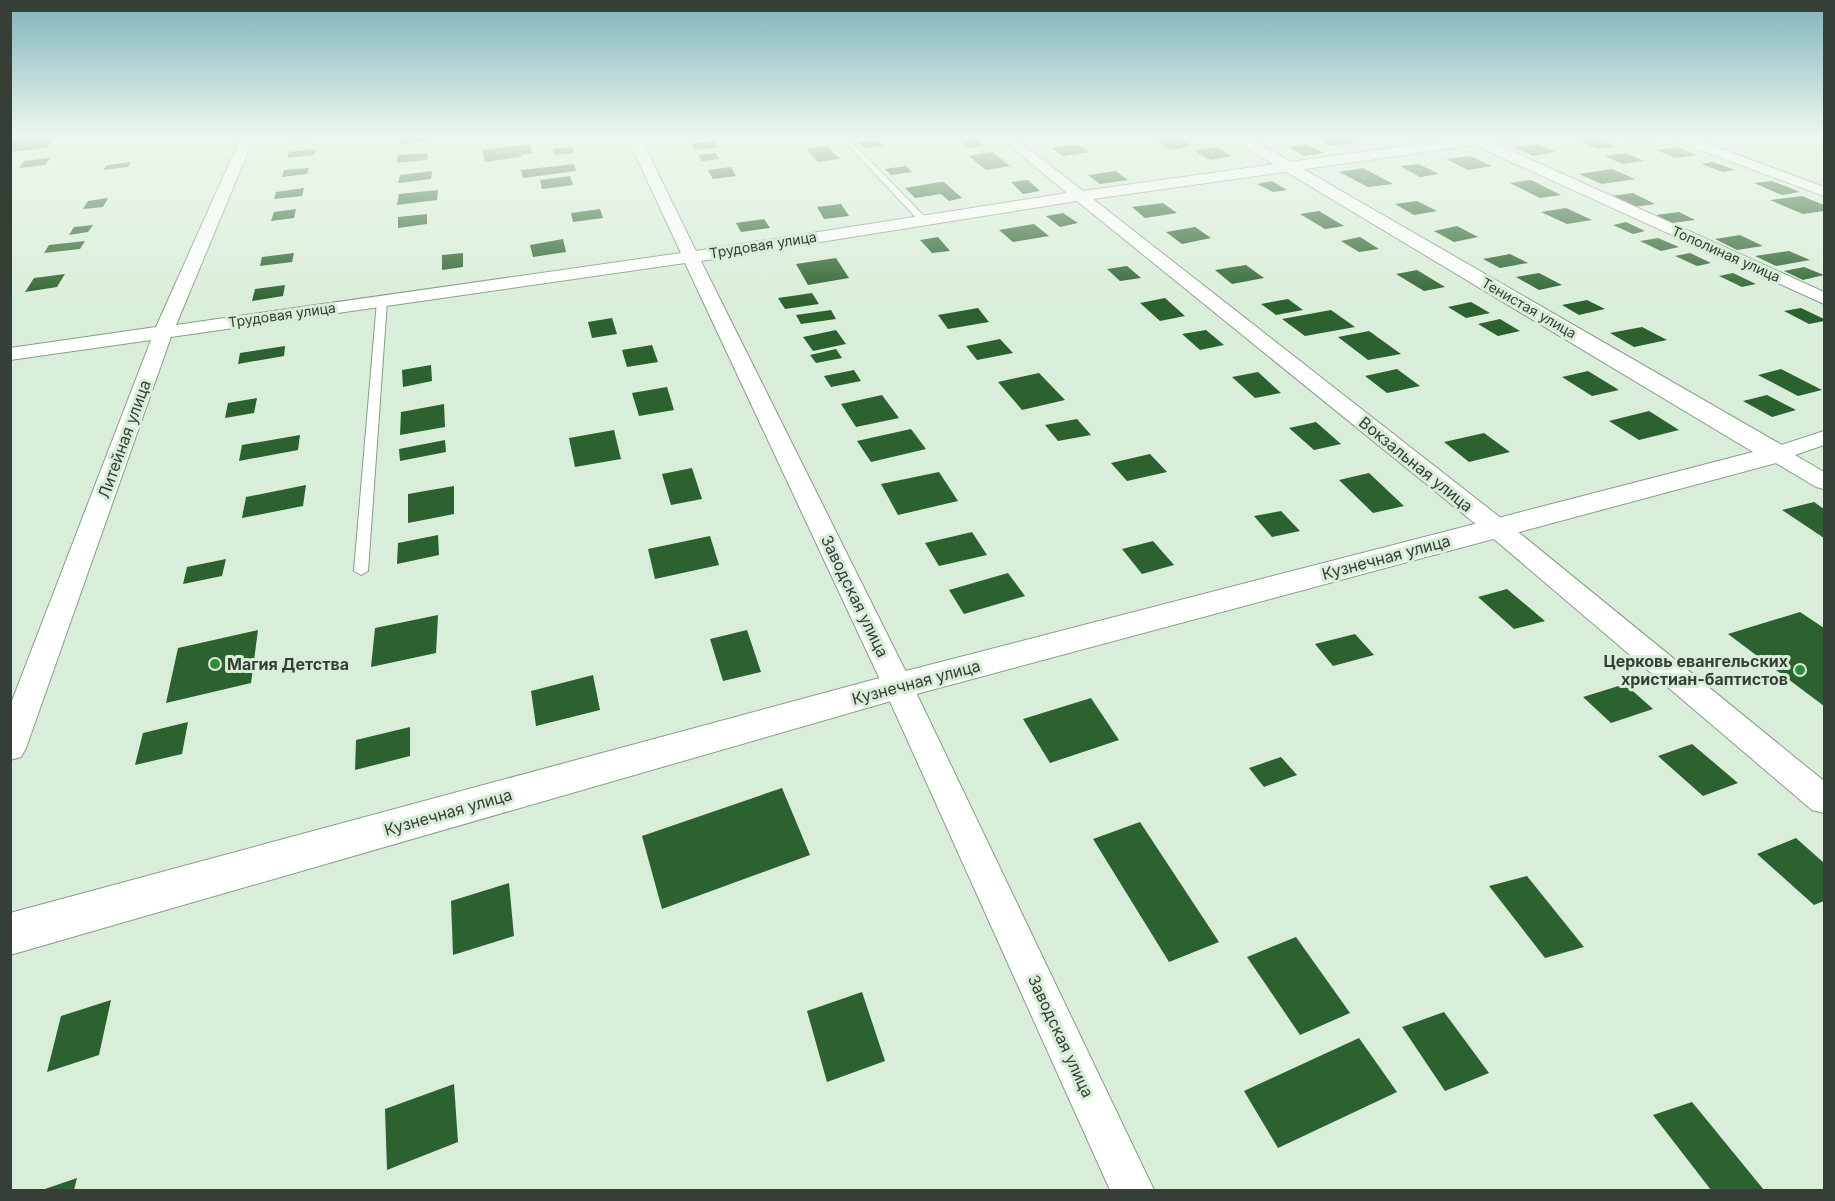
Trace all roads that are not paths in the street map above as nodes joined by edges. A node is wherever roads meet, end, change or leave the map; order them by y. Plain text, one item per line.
1 (224, 191) edge
2 (659, 191) edge
3 (895, 191) edge
4 (1074, 191) edge
5 (1116, 191) edge
6 (1330, 191) edge
7 (1587, 191) edge
8 (1080, 196) junction
9 (923, 220) junction
10 (691, 257) junction
11 (1824, 299) edge
12 (382, 301) junction
13 (163, 333) junction
14 (10, 354) edge
15 (1824, 438) edge
16 (1777, 454) junction
17 (1824, 482) edge
18 (1497, 528) junction
19 (361, 571) dead end
20 (898, 686) junction
21 (10, 748) edge
22 (1824, 800) edge
23 (10, 933) edge
24 (1132, 1191) edge

1 - 13 street, Литейная улица
2 - 10 street, Заводская улица
3 - 9 lane
4 - 8 street, Вокзальная улица
5 - 8 street, Трудовая улица
6 - 16 street, Тенистая улица
7 - 11 street, Тополиная улица
8 - 9 street, Трудовая улица
8 - 18 street, Вокзальная улица
9 - 10 street, Трудовая улица
10 - 12 street, Трудовая улица
10 - 20 street, Заводская улица
12 - 13 street, Трудовая улица
12 - 19 lane
13 - 14 street, Трудовая улица
13 - 21 street, Литейная улица
15 - 16 street, Кузнечная улица
16 - 17 street, Тенистая улица
16 - 18 street, Кузнечная улица
18 - 20 street, Кузнечная улица
18 - 22 street, Вокзальная улица
20 - 23 street, Кузнечная улица
20 - 24 street, Заводская улица

